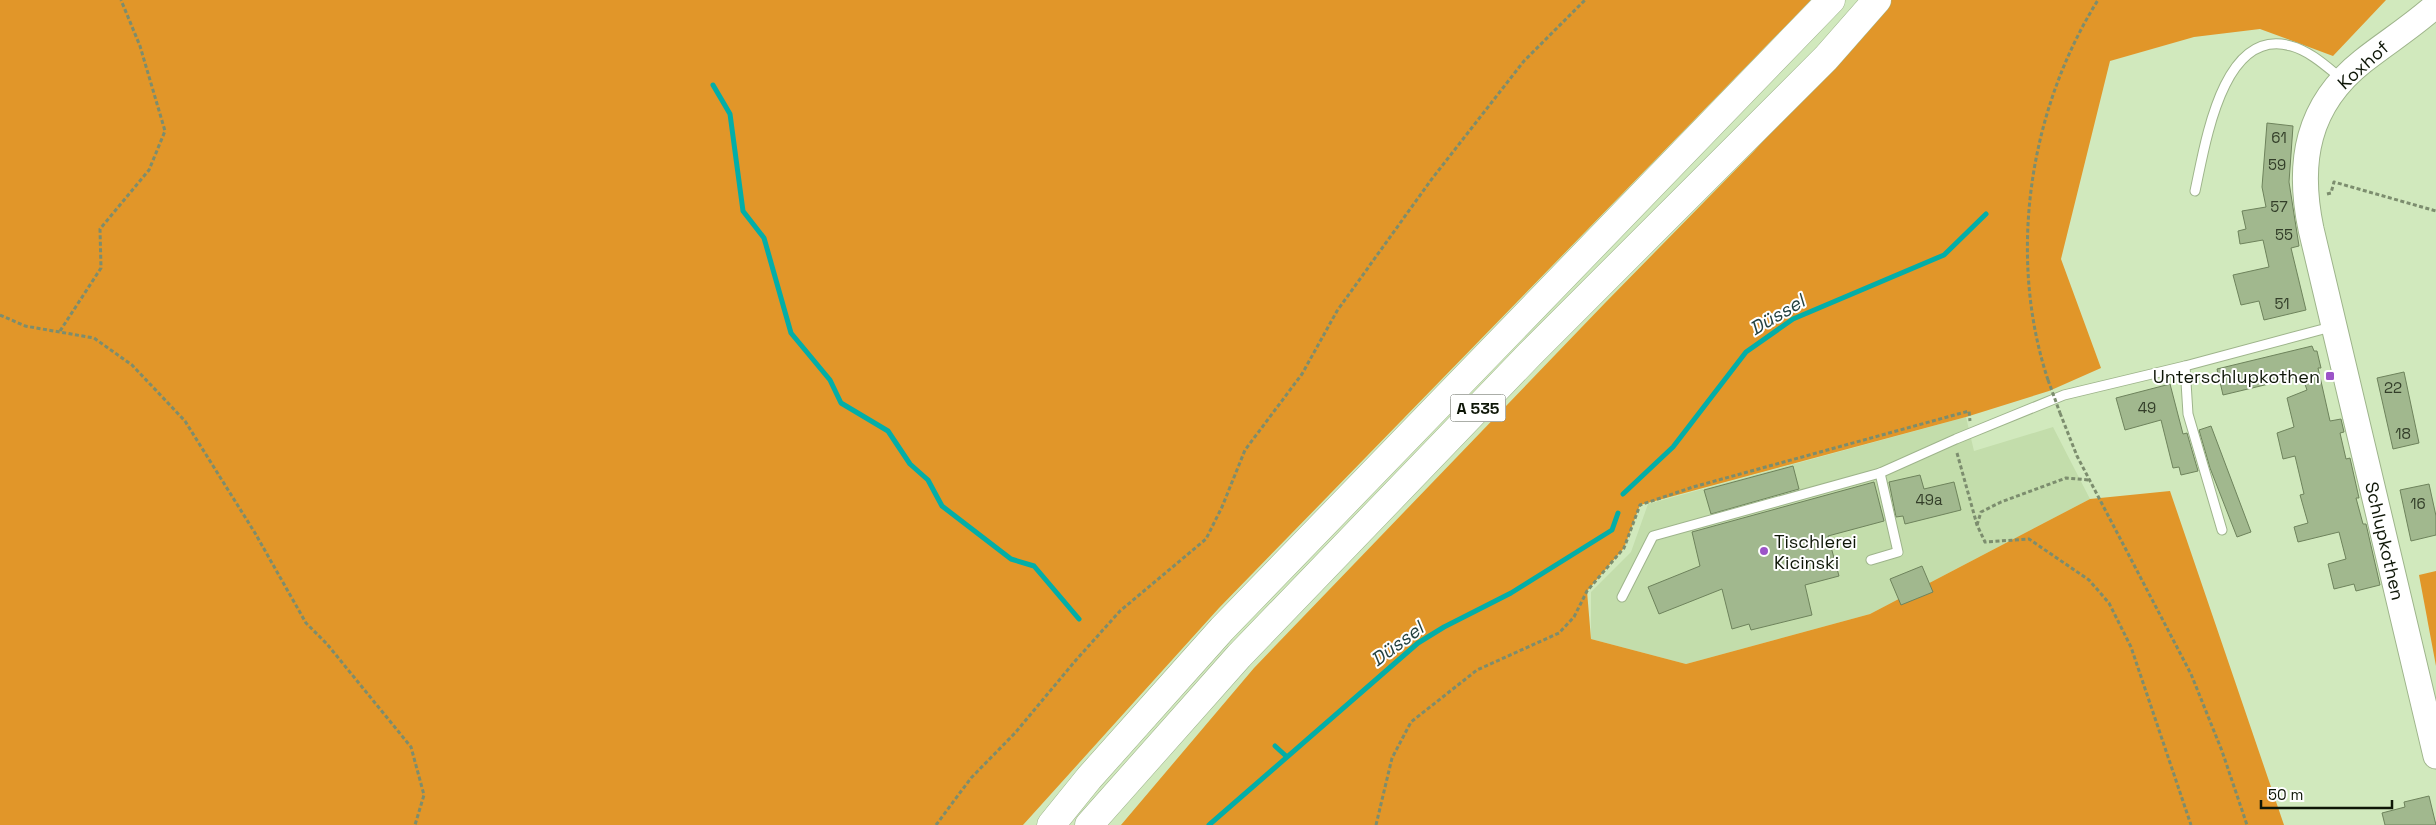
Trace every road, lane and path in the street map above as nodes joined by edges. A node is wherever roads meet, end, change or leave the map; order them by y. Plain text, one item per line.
1 (121, 0) edge
2 (1585, 0) edge
3 (1831, 0) edge
4 (1878, 0) edge
5 (2098, 0) edge
6 (2436, 5) edge
7 (2342, 80) junction
8 (2309, 140) joint
9 (2195, 191) dead end
10 (2306, 197) junction
11 (2436, 211) edge
12 (0, 315) edge
13 (2334, 326) junction
14 (60, 331) junction
15 (2184, 366) junction
16 (1970, 434) junction
17 (1880, 473) junction
18 (2090, 480) junction
19 (1977, 525) junction
20 (2222, 530) dead end
21 (1871, 560) dead end
22 (1622, 597) dead end
23 (2436, 756) edge
24 (415, 825) edge
25 (936, 825) edge
26 (1051, 825) edge
27 (1089, 825) edge
28 (2191, 825) edge
29 (2247, 825) edge

1 - 14 path
2 - 25 path
3 - 26 highway, A 535
4 - 27 highway, A 535
5 - 18 path, bridge
6 - 7 main road, Koxhof
7 - 8 main road, Koxhof
7 - 9 lane
8 - 10 main road, Schlupkothen
10 - 11 path
10 - 13 main road, Schlupkothen
12 - 14 path
13 - 15 lane
13 - 23 main road, Schlupkothen
14 - 24 path
15 - 16 lane
15 - 20 lane
16 - 17 lane
16 - 19 path
17 - 21 lane
17 - 22 lane
18 - 19 path
18 - 29 path
19 - 28 path

